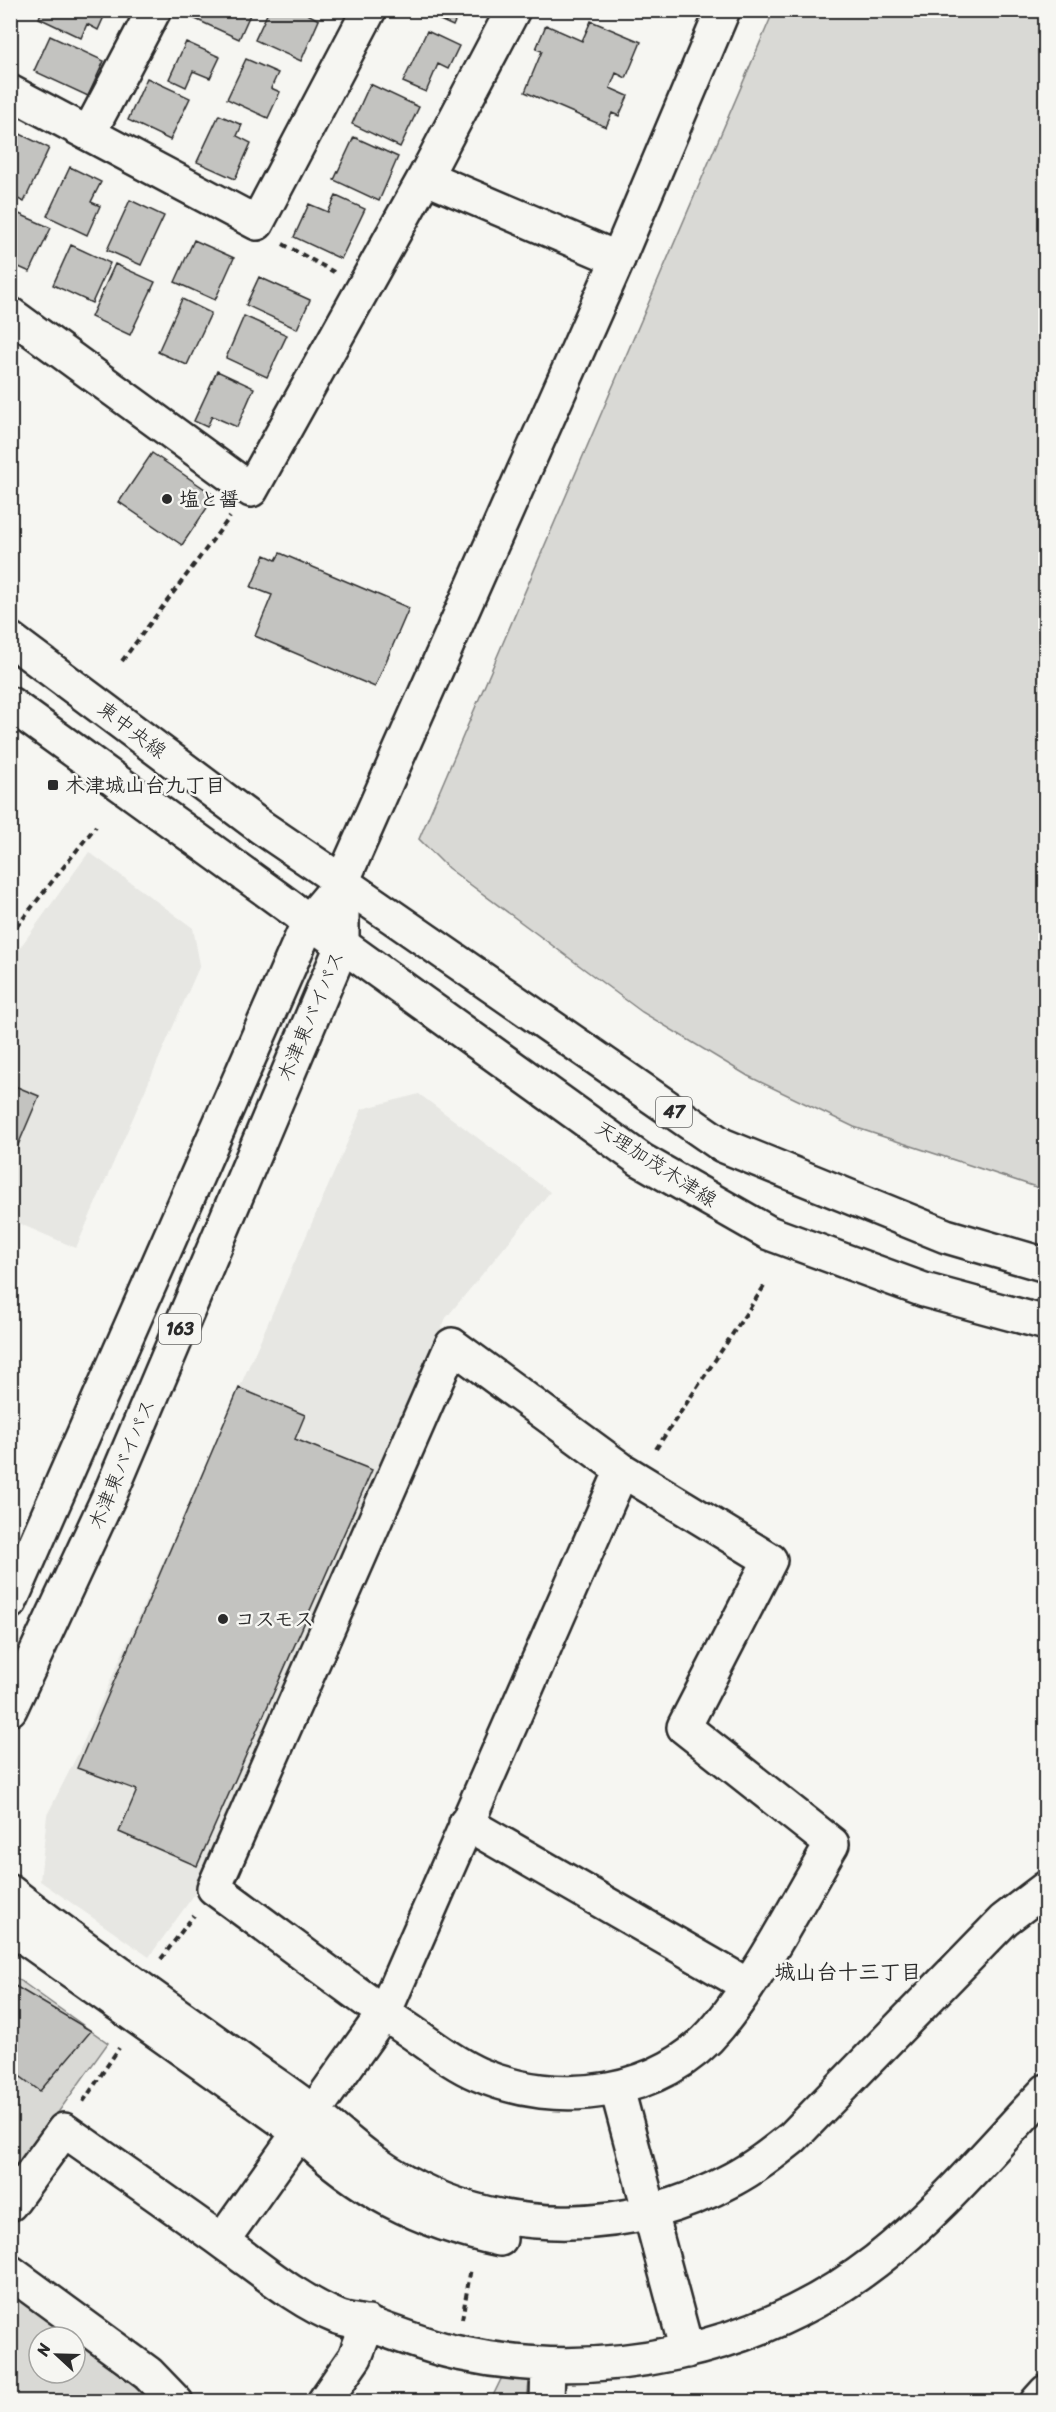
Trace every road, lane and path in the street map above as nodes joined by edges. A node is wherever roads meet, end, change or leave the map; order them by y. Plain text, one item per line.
1 (154, 10) edge
2 (369, 10) edge
3 (513, 10) edge
4 (723, 10) edge
5 (10, 92) edge
6 (89, 133) junction
7 (425, 177) junction
8 (257, 223) junction
9 (618, 259) junction
10 (363, 289) junction
11 (10, 314) edge
12 (251, 490) junction
13 (10, 639) edge
14 (122, 661) dead end
15 (10, 704) edge
16 (96, 826) dead end
17 (342, 882) junction
18 (309, 921) junction
19 (10, 935) edge
20 (342, 946) junction
21 (1046, 1265) edge
22 (765, 1285) dead end
23 (1046, 1323) edge
24 (629, 1474) junction
25 (10, 1602) edge
26 (10, 1709) edge
27 (466, 1824) junction
28 (214, 1887) junction
29 (1046, 1888) edge
30 (10, 1892) edge
31 (1046, 1910) edge
32 (10, 1927) edge
33 (158, 1964) dead end
34 (747, 1985) junction
35 (384, 2013) junction
36 (124, 2040) dead end
37 (617, 2089) junction
38 (1046, 2091) edge
39 (307, 2123) junction
40 (64, 2130) junction
41 (10, 2204) edge
42 (652, 2222) junction
43 (222, 2241) junction
44 (474, 2256) dead end
45 (10, 2272) edge
46 (368, 2323) junction
47 (687, 2351) junction
48 (456, 2353) junction
49 (548, 2365) junction
50 (1046, 2392) edge
51 (176, 2402) edge
52 (324, 2402) edge
53 (547, 2402) edge
54 (1037, 2402) edge

1 - 6 main road
2 - 8 main road
3 - 7 main road
4 - 9 main road
5 - 6 main road
6 - 8 main road
7 - 9 main road
7 - 10 main road
8 - 10 path
9 - 17 main road
10 - 12 main road
11 - 12 main road
12 - 14 path
13 - 17 main road, 東中央線
15 - 18 main road
16 - 19 path
17 - 18 main road, 木津東バイパス / 163
17 - 20 main road, 木津東バイパス / 163
17 - 21 main road, 47
18 - 20 main road, 天理加茂木津線
18 - 25 main road, 木津東バイパス / 163
20 - 23 main road, 天理加茂木津線
20 - 26 main road, 木津東バイパス / 163
22 - 24 path
24 - 27 main road
24 - 28 main road
24 - 34 main road
27 - 34 main road
27 - 35 main road
28 - 33 path
28 - 35 main road
29 - 42 main road
30 - 39 main road
31 - 42 main road
32 - 39 main road
34 - 37 main road
35 - 37 main road
35 - 39 main road
36 - 40 path
37 - 42 main road
38 - 47 main road
39 - 42 main road
39 - 43 main road
40 - 41 main road
40 - 43 main road
42 - 47 main road
43 - 46 main road
44 - 48 path
45 - 51 main road
46 - 48 main road
46 - 52 main road
47 - 49 main road
48 - 49 main road
49 - 53 main road
50 - 54 main road

